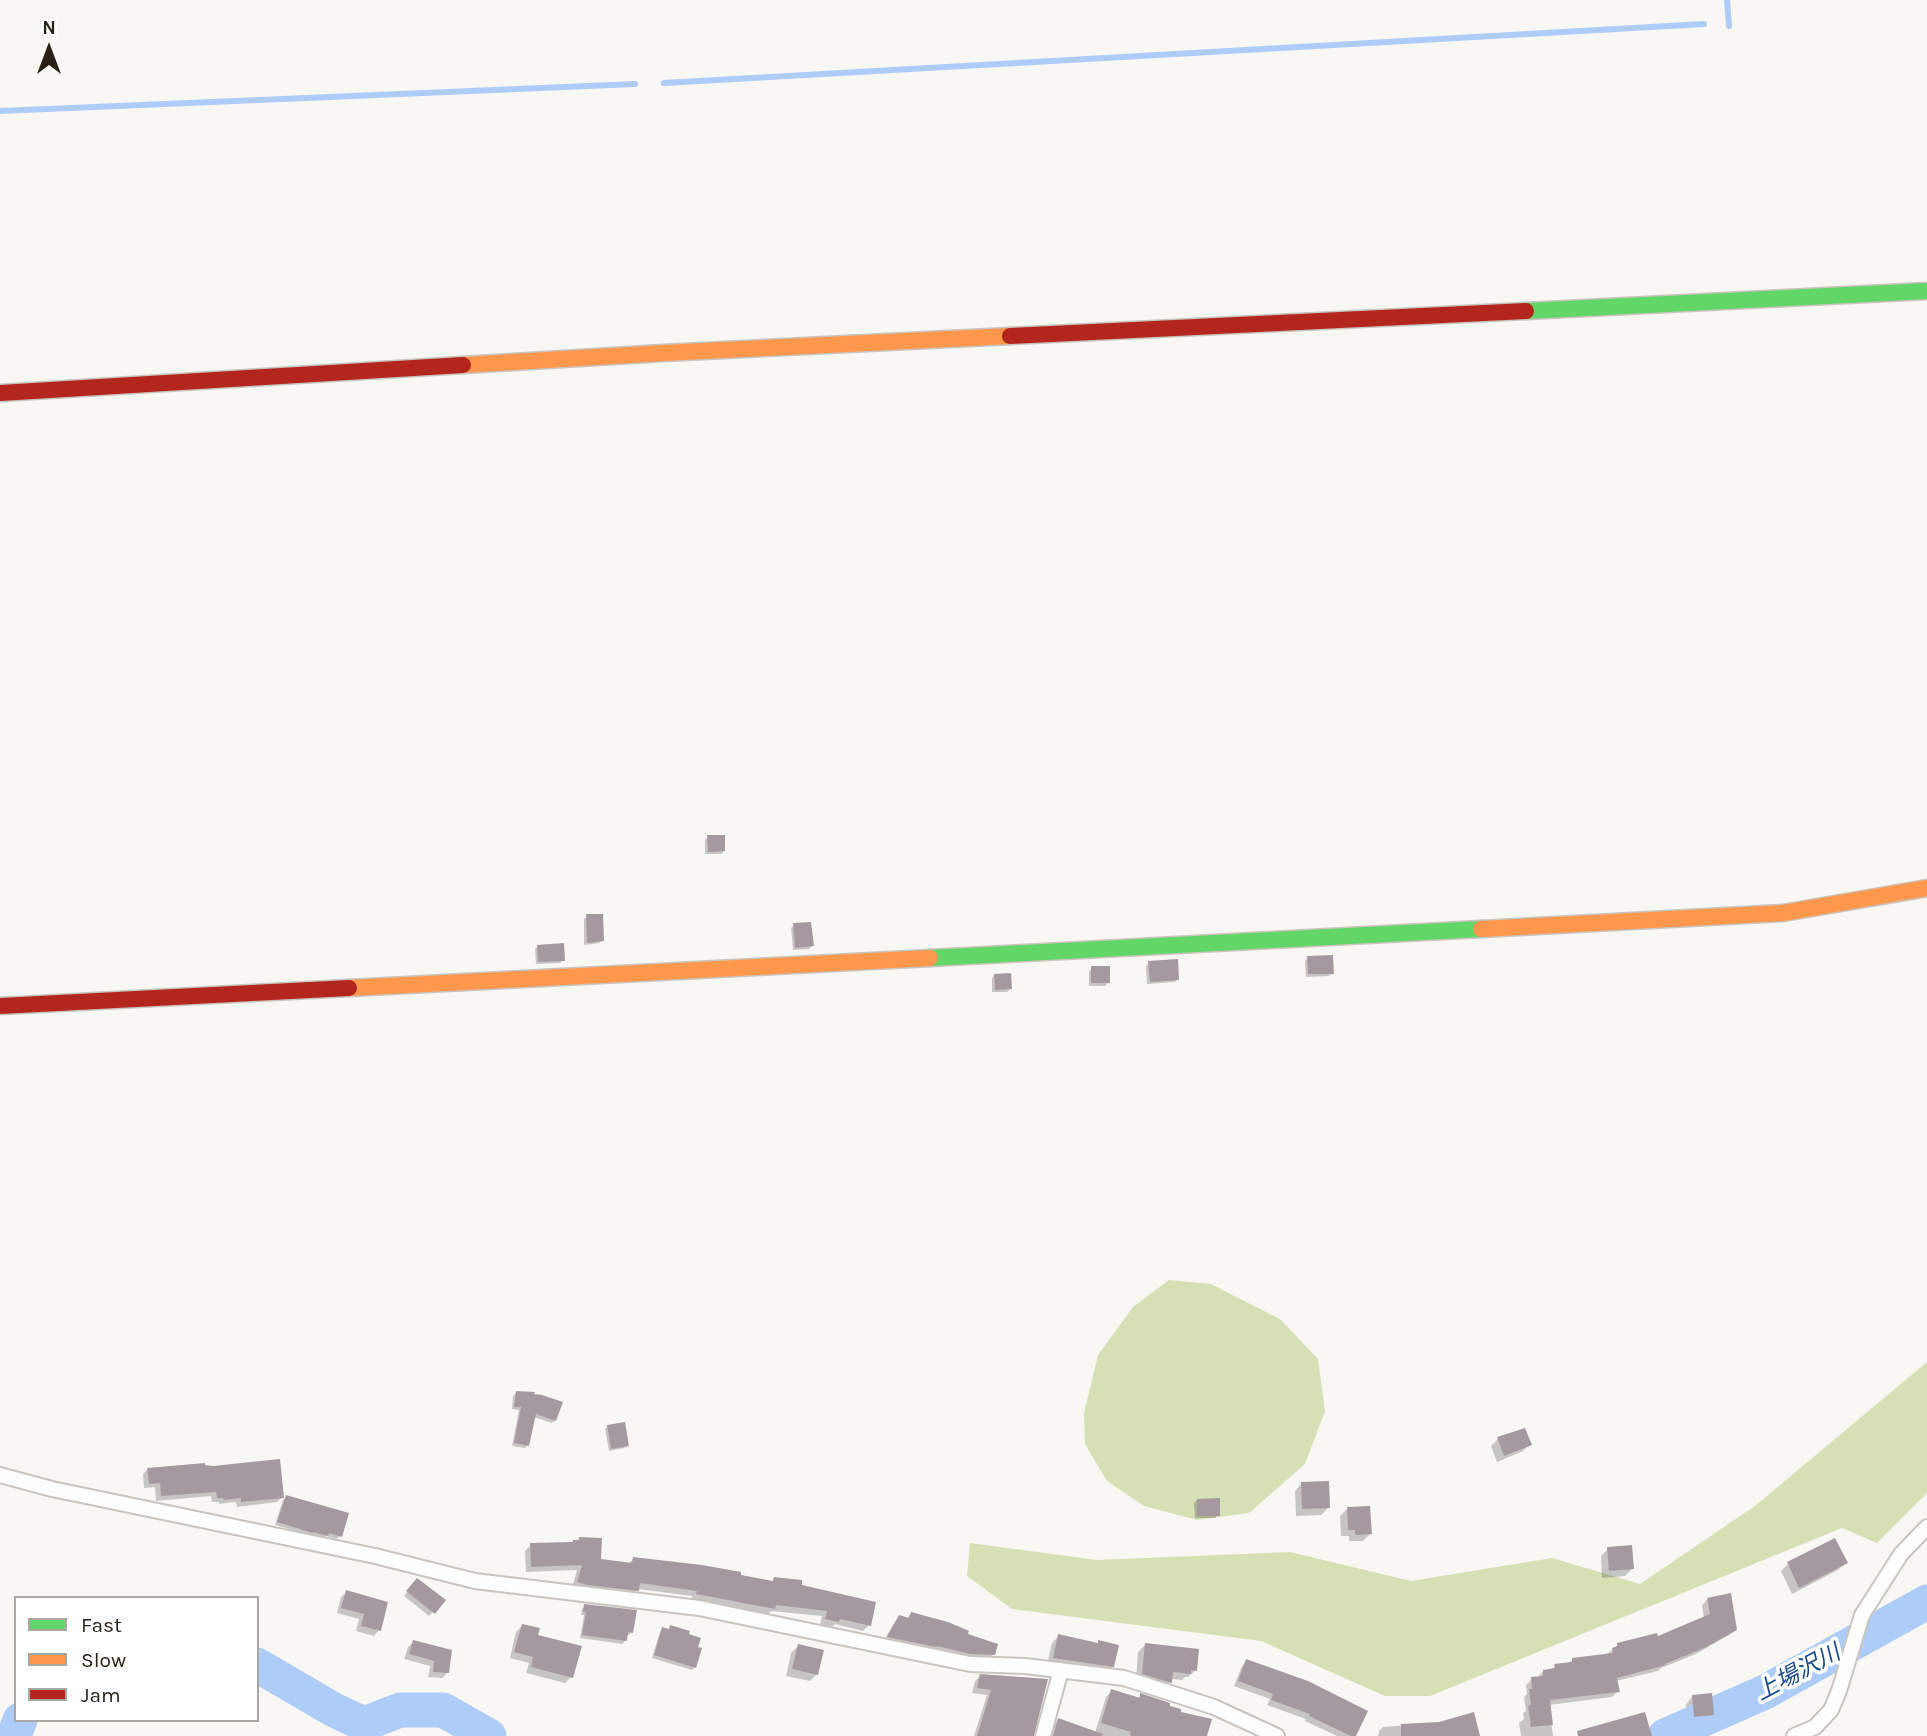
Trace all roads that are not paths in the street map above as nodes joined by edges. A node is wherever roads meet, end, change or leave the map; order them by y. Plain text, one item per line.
1 (1927, 291) edge
2 (0, 393) edge
3 (1927, 888) edge
4 (0, 1006) edge
5 (0, 1475) edge
6 (1927, 1527) edge
7 (1060, 1670) junction
8 (1043, 1736) edge
9 (1277, 1736) edge
10 (1794, 1736) edge

1 - 2 street
3 - 4 street
5 - 7 street
6 - 10 street
7 - 8 street
7 - 9 street

